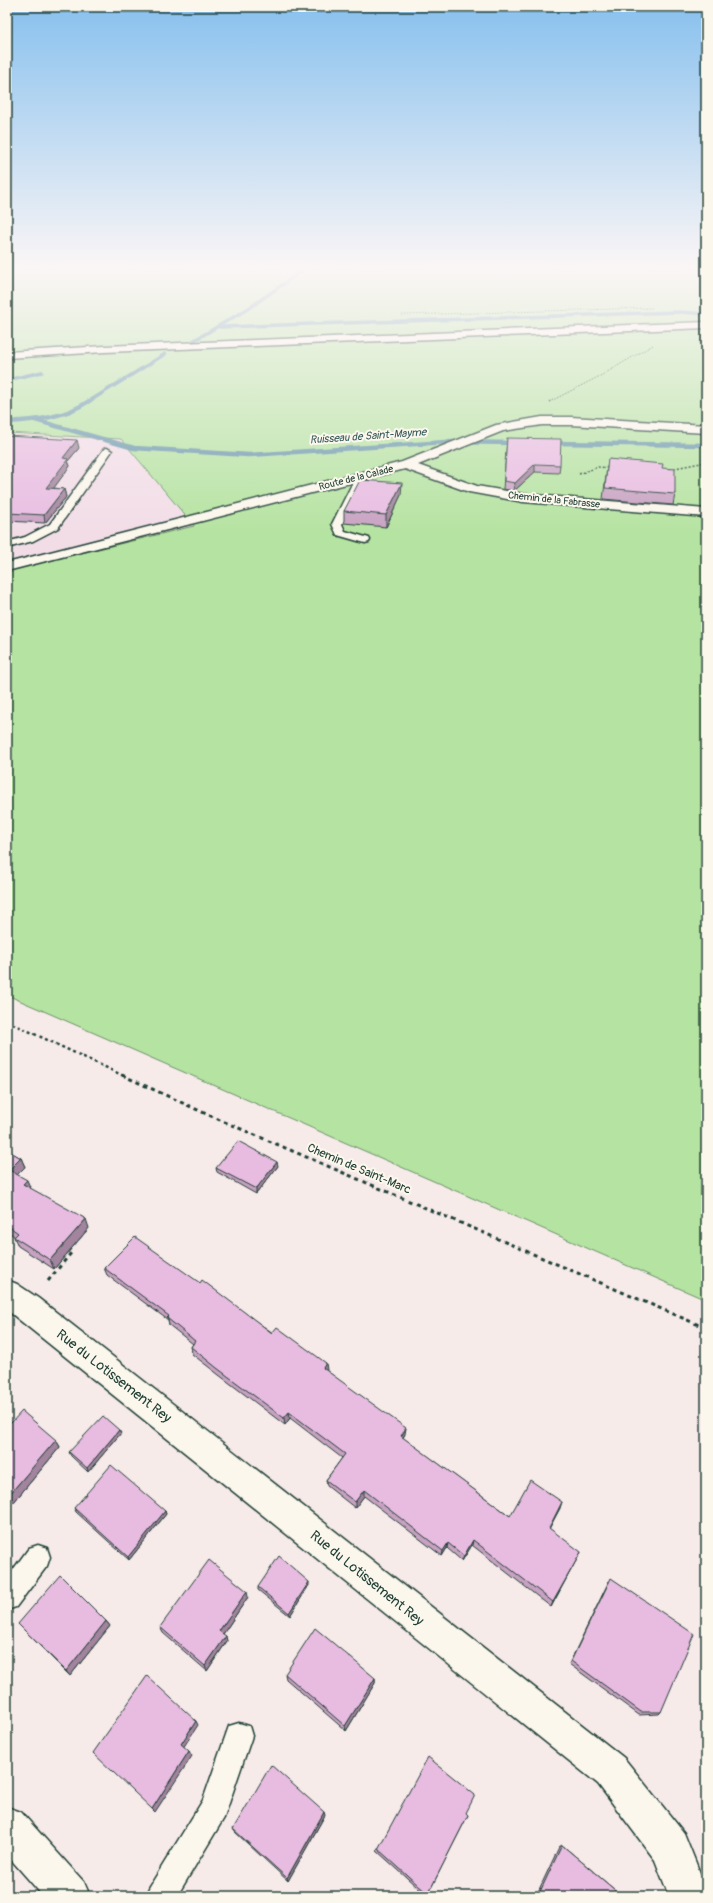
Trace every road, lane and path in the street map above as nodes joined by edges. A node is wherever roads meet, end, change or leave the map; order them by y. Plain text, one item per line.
1 (60, 357) edge
2 (632, 357) edge
3 (7, 361) edge
4 (542, 422) junction
5 (706, 429) edge
6 (107, 451) dead end
7 (706, 462) edge
8 (406, 465) junction
9 (612, 468) edge
10 (663, 470) edge
11 (579, 474) dead end
12 (361, 476) junction
13 (706, 513) edge
14 (365, 540) dead end
15 (7, 546) edge
16 (7, 567) edge
17 (7, 1021) edge
18 (71, 1252) dead end
19 (48, 1281) dead end
20 (7, 1293) edge
21 (706, 1328) edge
22 (38, 1557) dead end
23 (7, 1598) edge
24 (239, 1736) dead end
25 (7, 1826) edge
26 (70, 1896) edge
27 (160, 1896) edge
28 (689, 1896) edge

1 - 3 street
2 - 4 path
4 - 5 street, Route de la Calade
4 - 8 street, Route de la Calade
6 - 15 lane
7 - 10 path
8 - 12 street, Route de la Calade
8 - 13 street, Chemin de la Fabrasse
9 - 11 path
12 - 14 lane
12 - 16 street, Route de la Calade
17 - 21 path, Chemin de Saint-Marc
18 - 19 path
20 - 28 street, Rue du Lotissement Rey
22 - 23 lane
24 - 27 lane
25 - 26 street

